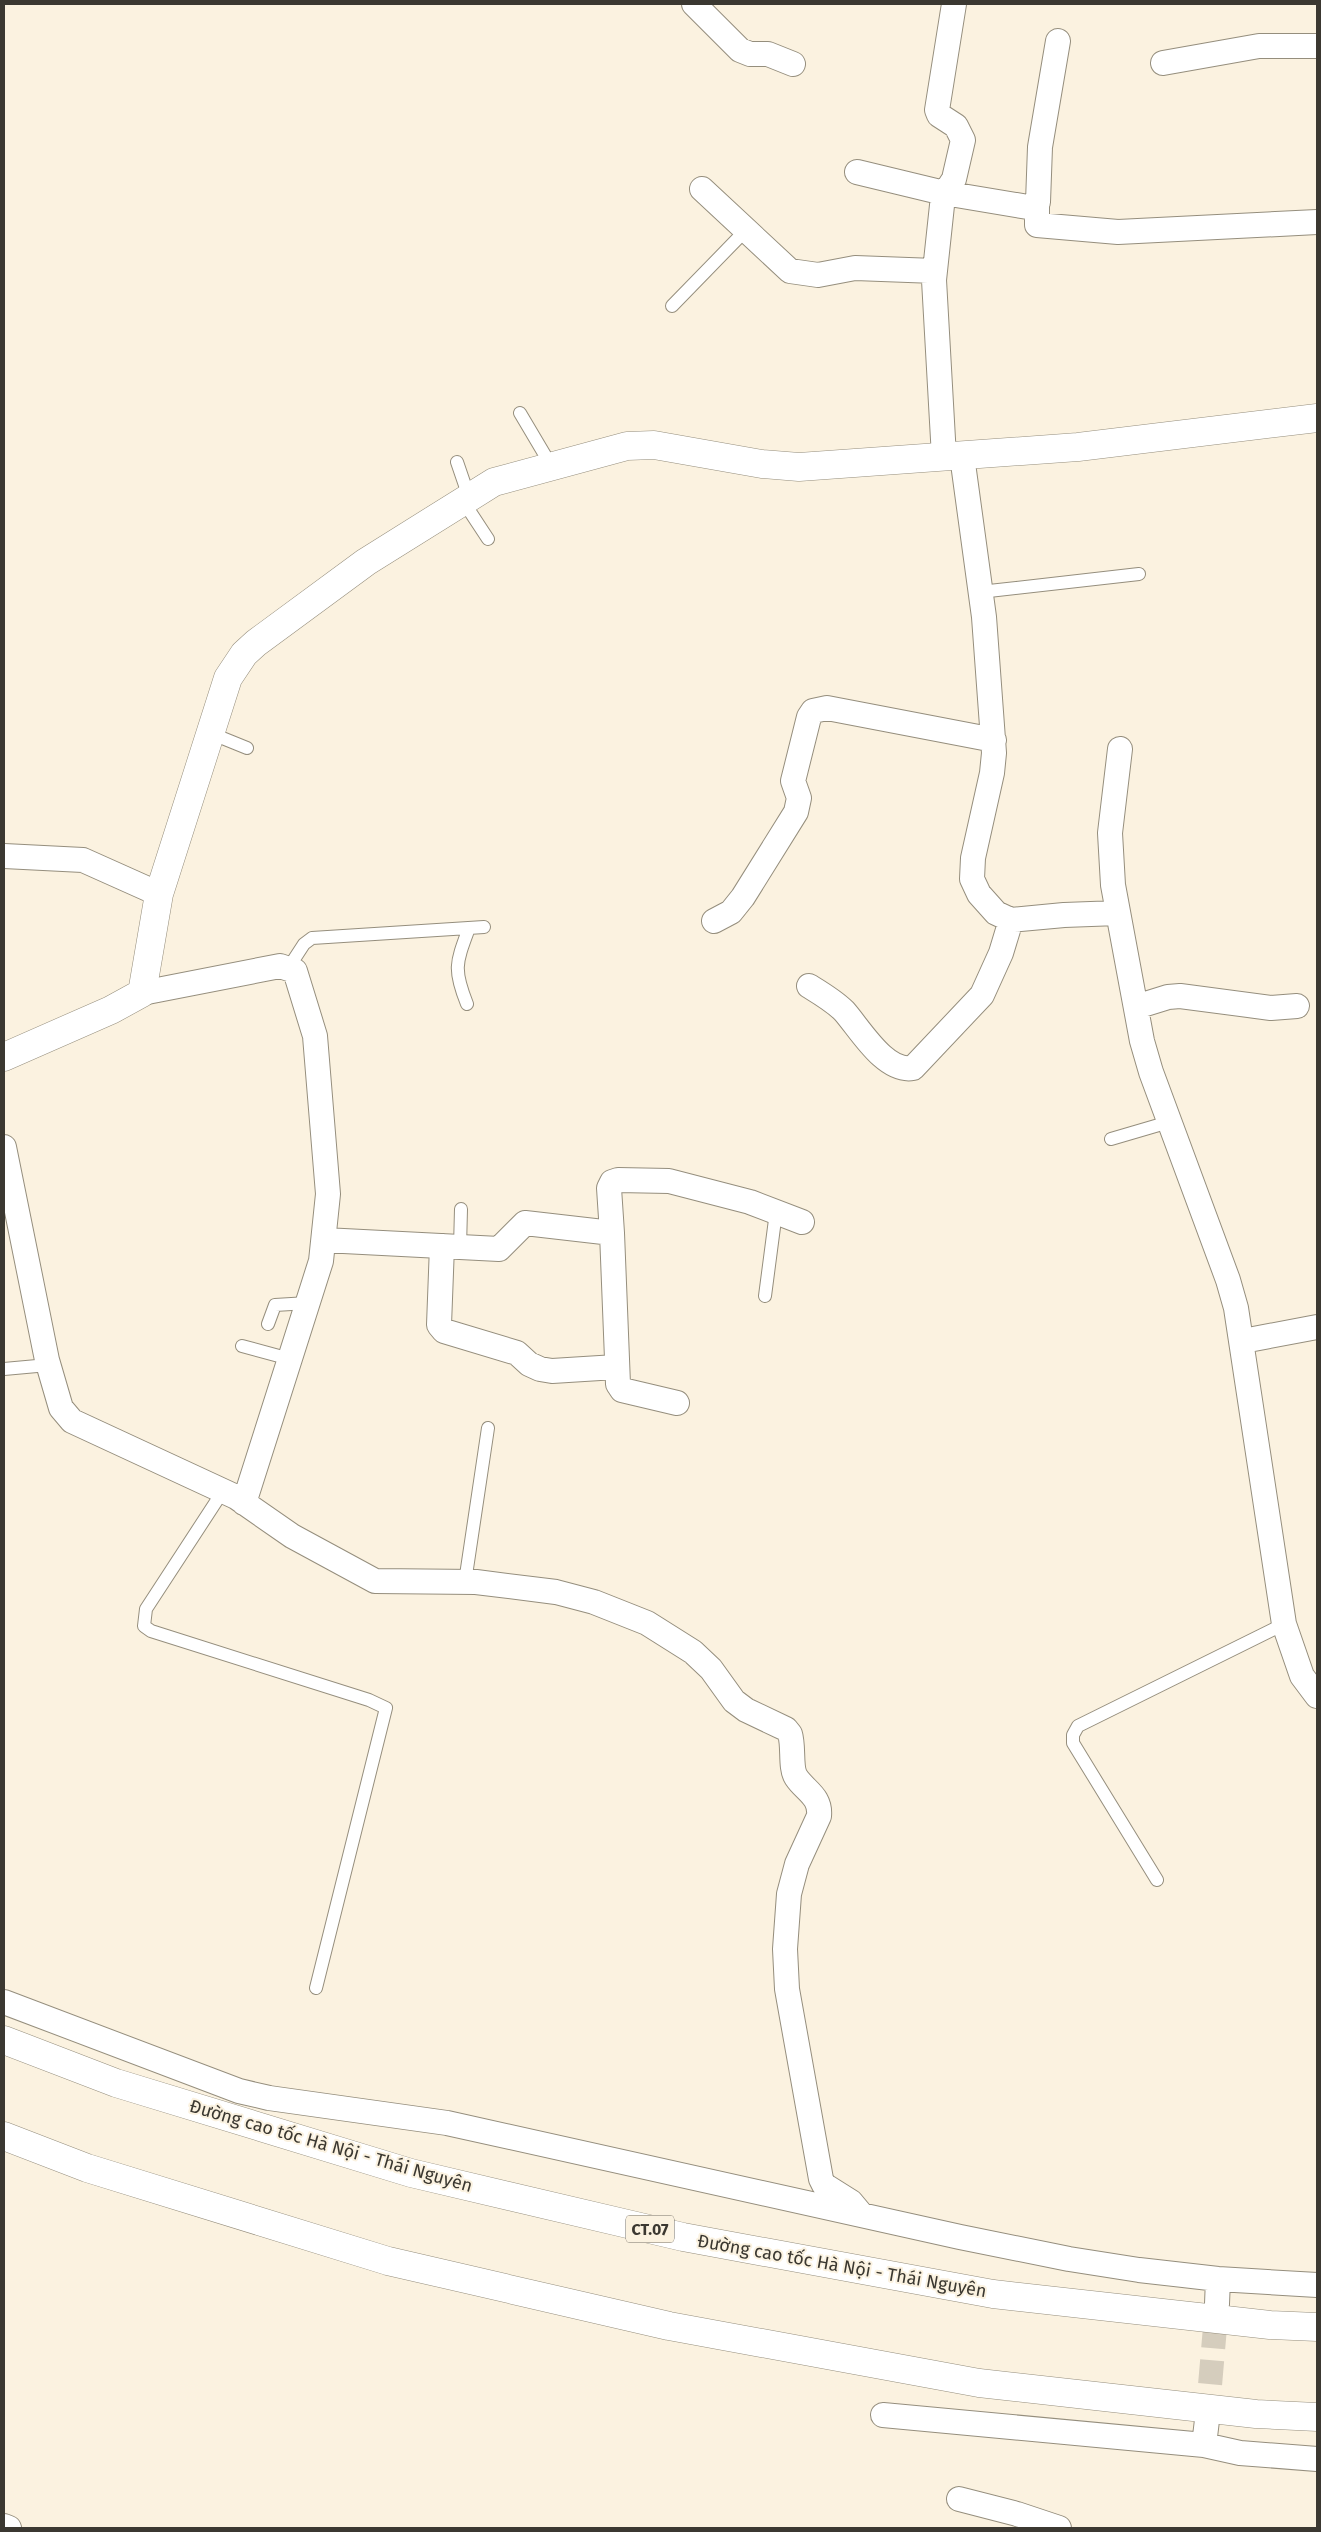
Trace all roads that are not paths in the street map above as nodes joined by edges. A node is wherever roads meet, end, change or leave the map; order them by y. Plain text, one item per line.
1 (694, 4) edge
2 (954, 4) edge
3 (1058, 41) dead end
4 (1317, 46) edge
5 (1163, 63) dead end
6 (793, 64) dead end
7 (857, 172) dead end
8 (702, 189) dead end
9 (944, 193) junction
10 (1037, 206) junction
11 (1317, 222) edge
12 (746, 230) junction
13 (935, 271) junction
14 (672, 306) dead end
15 (520, 413) dead end
16 (1317, 418) edge
17 (953, 456) junction
18 (457, 462) dead end
19 (552, 467) junction
20 (466, 499) junction
21 (488, 539) dead end
22 (1139, 574) dead end
23 (980, 592) junction
24 (210, 733) junction
25 (994, 740) junction
26 (247, 748) dead end
27 (1120, 748) dead end
28 (4, 856) edge
29 (160, 894) junction
30 (1118, 914) junction
31 (1011, 920) junction
32 (714, 921) dead end
33 (484, 927) dead end
34 (468, 928) junction
35 (288, 967) junction
36 (809, 986) dead end
37 (142, 993) junction
38 (467, 1004) dead end
39 (1297, 1006) dead end
40 (1136, 1007) junction
41 (4, 1057) edge
42 (1169, 1122) junction
43 (1111, 1139) dead end
44 (4, 1147) edge
45 (461, 1209) dead end
46 (776, 1212) junction
47 (11, 1214) edge
48 (802, 1222) dead end
49 (612, 1233) junction
50 (324, 1240) junction
51 (451, 1246) junction
52 (765, 1296) dead end
53 (308, 1303) junction
54 (268, 1324) dead end
55 (1317, 1326) edge
56 (1243, 1341) junction
57 (242, 1346) dead end
58 (290, 1359) junction
59 (48, 1365) junction
60 (616, 1367) junction
61 (4, 1368) edge
62 (677, 1403) dead end
63 (488, 1428) dead end
64 (223, 1491) junction
65 (244, 1503) junction
66 (465, 1582) junction
67 (1284, 1624) junction
68 (1317, 1696) edge
69 (1156, 1880) dead end
70 (316, 1988) dead end
71 (4, 2002) edge
72 (4, 2040) edge
73 (4, 2136) edge
74 (861, 2214) junction
75 (1218, 2279) junction
76 (1317, 2284) edge
77 (1217, 2304) tunnel mouth
78 (1317, 2327) edge
79 (883, 2415) dead end
80 (1317, 2417) edge
81 (1207, 2420) tunnel mouth
82 (1204, 2445) junction
83 (1317, 2459) edge
84 (960, 2500) dead end
85 (1014, 2521) edge
86 (4, 2526) edge
87 (9, 2528) edge
88 (1059, 2528) edge

1 - 6 street
2 - 9 street
3 - 10 street
4 - 5 street
7 - 9 street
8 - 12 street
9 - 10 street
9 - 13 street
10 - 11 street
12 - 13 street
12 - 14 lane
13 - 17 street
15 - 19 lane
16 - 17 main road
17 - 19 main road
17 - 23 street
18 - 20 lane
19 - 20 main road
20 - 21 lane
20 - 24 main road
22 - 23 lane
23 - 25 street
24 - 26 lane
24 - 29 main road
25 - 31 street
25 - 32 street
27 - 30 street
28 - 29 street
29 - 37 main road
30 - 31 street
30 - 40 street
31 - 36 street
33 - 34 lane
34 - 35 lane
34 - 38 lane
35 - 37 street
35 - 50 street
37 - 41 main road
39 - 40 street
40 - 42 street
42 - 43 lane
42 - 56 street
44 - 47 street
45 - 51 lane
46 - 48 street
46 - 49 street
46 - 52 lane
47 - 59 street
49 - 51 street
49 - 60 street
50 - 51 street
50 - 53 street
51 - 60 street
53 - 54 lane
53 - 58 street
55 - 56 street
56 - 67 street
57 - 58 lane
58 - 65 street
59 - 61 lane
59 - 64 street
60 - 62 street
63 - 66 lane
64 - 65 street
64 - 70 lane
65 - 66 street
66 - 74 street
67 - 68 street
67 - 69 lane
71 - 74 street
72 - 78 main road, Đường cao tốc Hà Nội - Thái Nguyên / CT.07
73 - 80 main road
74 - 75 street
75 - 76 street
75 - 77 street
79 - 82 street
81 - 82 street
82 - 83 street
84 - 85 street
85 - 88 street
86 - 87 street

